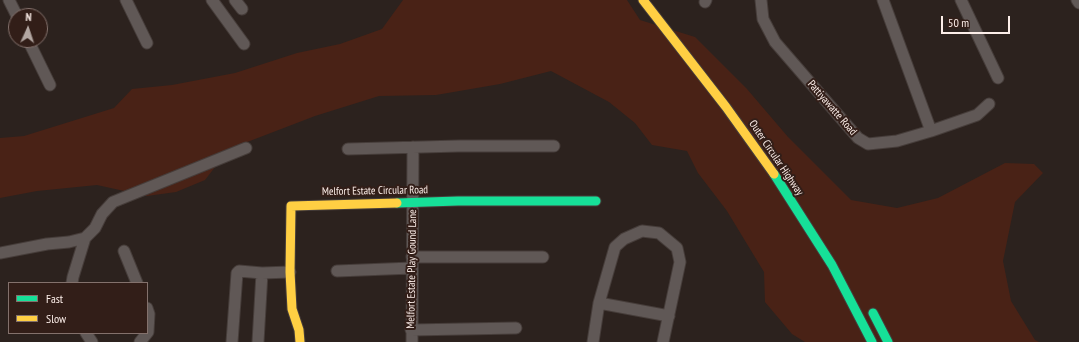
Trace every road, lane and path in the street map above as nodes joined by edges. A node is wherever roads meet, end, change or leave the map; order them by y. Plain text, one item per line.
1 (126, 0) edge
2 (212, 0) edge
3 (235, 0) edge
4 (643, 0) edge
5 (761, 0) edge
6 (882, 0) edge
7 (961, 0) edge
8 (1077, 0) edge
9 (1079, 3) edge
10 (242, 9) dead end
11 (147, 43) dead end
12 (244, 44) dead end
13 (32, 48) edge
14 (998, 78) dead end
15 (50, 85) dead end
16 (989, 104) dead end
17 (931, 131) junction
18 (554, 146) dead end
19 (413, 147) junction
20 (246, 148) dead end
21 (348, 150) dead end
22 (596, 201) dead end
23 (412, 202) junction
24 (85, 238) junction
25 (124, 251) dead end
26 (0, 253) edge
27 (543, 257) dead end
28 (412, 262) junction
29 (337, 271) dead end
30 (290, 272) junction
31 (262, 273) junction
32 (72, 282) edge
33 (137, 282) edge
34 (599, 302) junction
35 (868, 304) dead end
36 (148, 311) edge
37 (669, 316) junction
38 (516, 328) dead end
39 (411, 330) junction
40 (148, 332) edge
41 (146, 334) edge
42 (140, 342) edge
43 (232, 342) edge
44 (258, 342) edge
45 (300, 342) edge
46 (412, 342) edge
47 (593, 342) edge
48 (663, 342) edge
49 (872, 342) edge
50 (888, 342) edge

1 - 11 street
2 - 12 street
3 - 10 street
4 - 49 main road, Outer Circular Highway
5 - 17 street, Pattiyawatte Road
6 - 17 street
7 - 14 street
8 - 9 street
13 - 15 street
16 - 17 street, Pattiyawatte Road
18 - 19 street
19 - 21 street
19 - 23 street, Melfort Estate Play Gound Lane
20 - 24 street
22 - 23 main road, Melfort Estate Circular Road
23 - 28 street, Melfort Estate Play Gound Lane
23 - 30 main road, Melfort Estate Circular Road
24 - 26 street
24 - 32 street
25 - 33 street
27 - 28 street
28 - 29 street
28 - 39 street, Melfort Estate Play Gound Lane
30 - 31 street
30 - 45 main road, Melfort Estate Circular Road
31 - 43 street
31 - 44 street
34 - 37 street
34 - 37 street
34 - 47 street
35 - 50 main road
36 - 40 street
37 - 48 street
38 - 39 street
39 - 46 street, Melfort Estate Play Gound Lane
41 - 42 street

